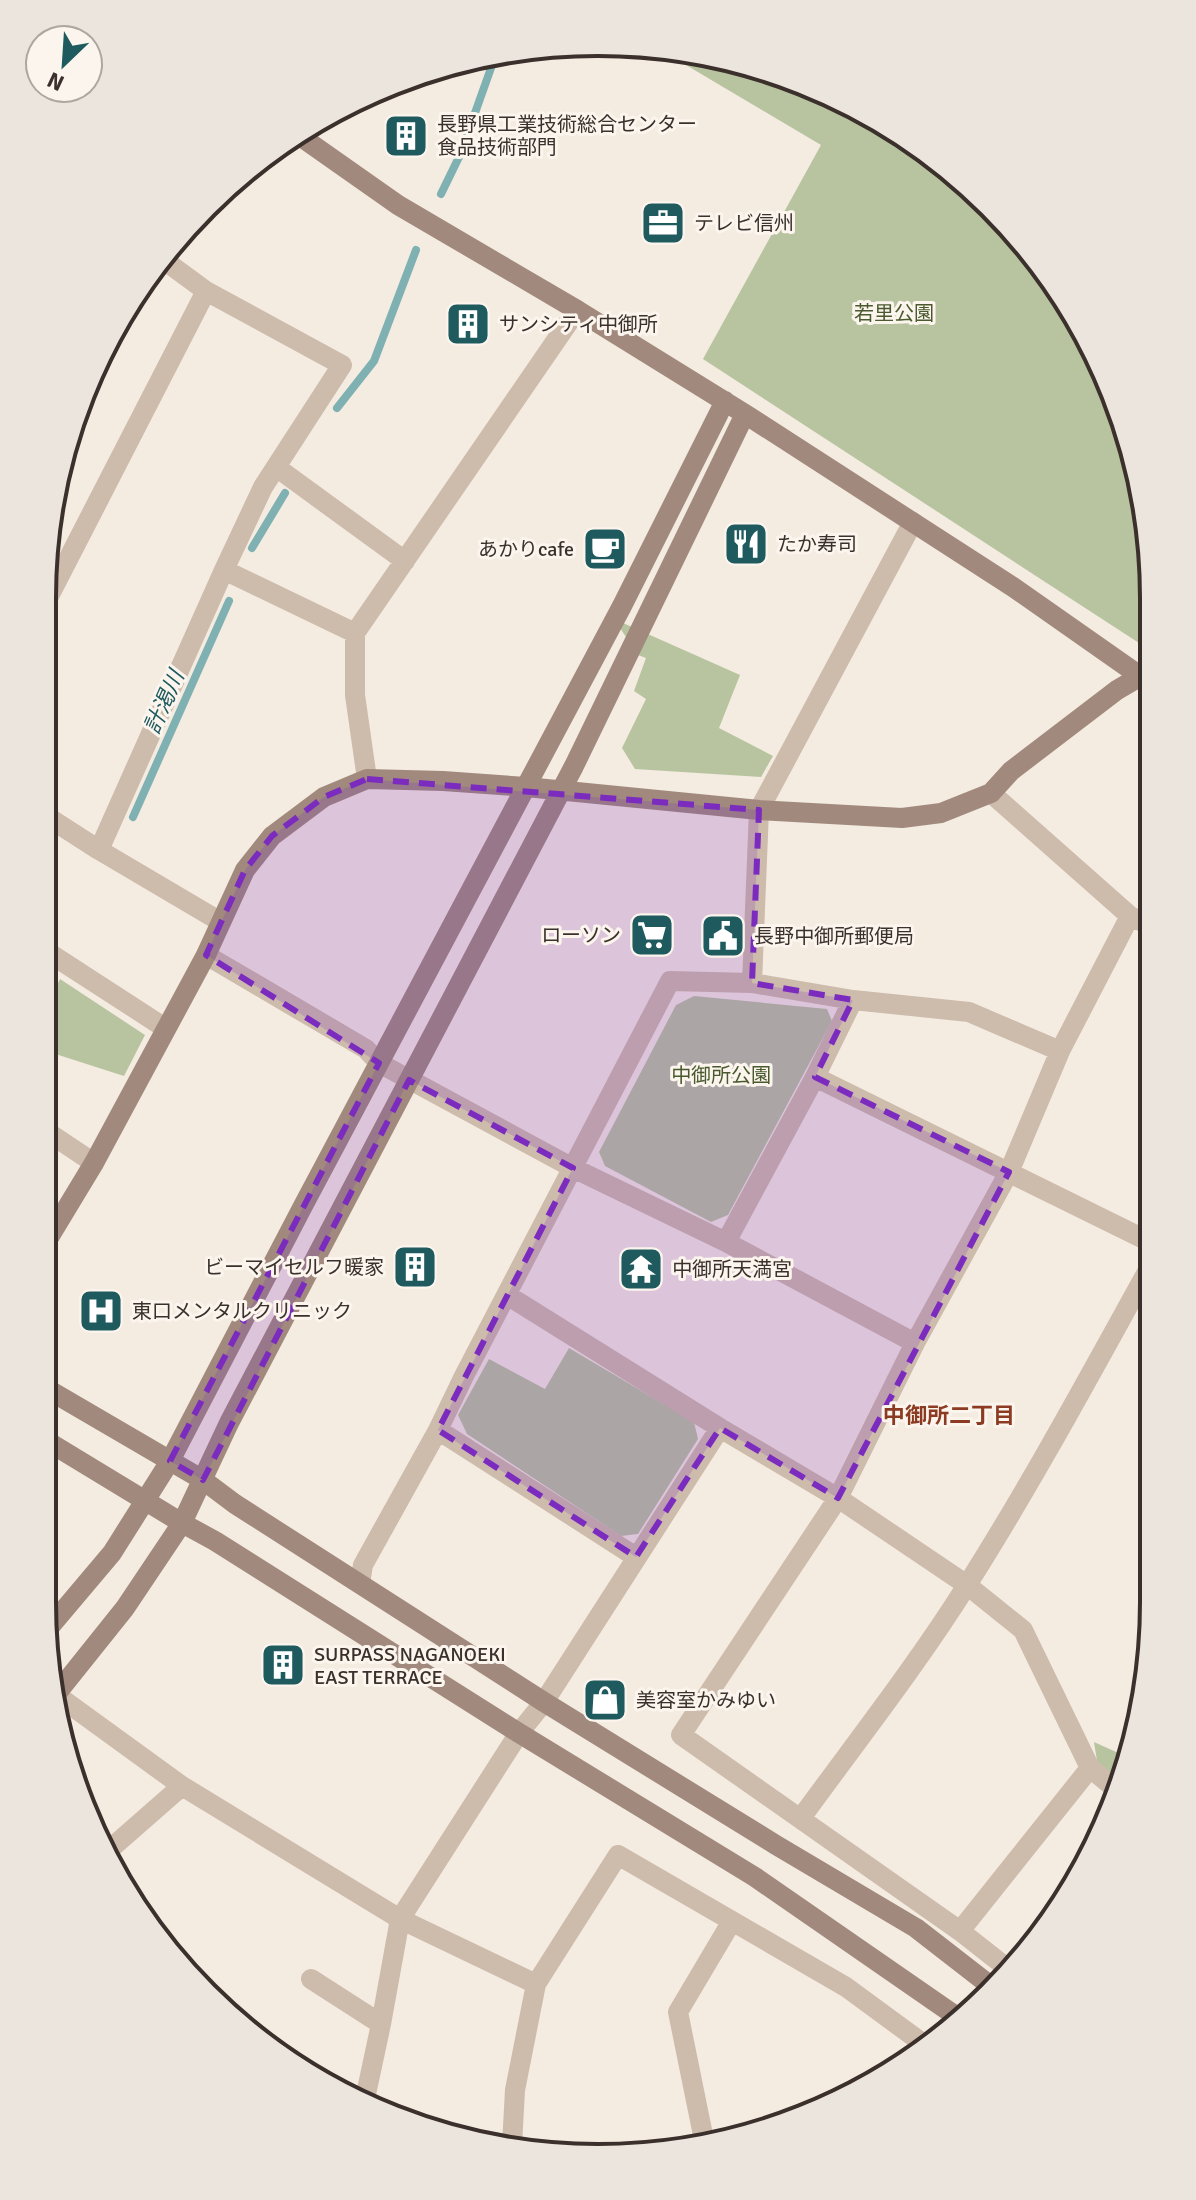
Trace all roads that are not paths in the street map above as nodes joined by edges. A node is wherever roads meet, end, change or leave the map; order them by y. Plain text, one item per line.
1 (307, 141) edge
2 (171, 265) edge
3 (206, 291) junction
4 (577, 310) junction
5 (725, 401) junction
6 (745, 414) junction
7 (276, 467) junction
8 (913, 522) junction
9 (405, 561) junction
10 (224, 570) junction
11 (56, 582) edge
12 (355, 633) junction
13 (1140, 669) edge
14 (1140, 677) edge
15 (367, 779) junction
16 (526, 787) junction
17 (561, 791) junction
18 (991, 793) junction
19 (759, 810) junction
20 (56, 822) edge
21 (99, 850) junction
22 (1130, 916) junction
23 (1140, 921) edge
24 (221, 922) junction
25 (206, 955) junction
26 (56, 957) edge
27 (752, 983) junction
28 (853, 1000) junction
29 (165, 1028) junction
30 (1060, 1051) junction
31 (379, 1063) junction
32 (815, 1077) junction
33 (409, 1080) junction
34 (56, 1138) edge
35 (94, 1163) junction
36 (573, 1168) junction
37 (1009, 1172) junction
38 (56, 1226) edge
39 (1140, 1237) edge
40 (726, 1242) junction
41 (1140, 1285) edge
42 (507, 1295) junction
43 (915, 1343) junction
44 (56, 1394) edge
45 (720, 1428) junction
46 (438, 1430) junction
47 (56, 1447) edge
48 (170, 1461) junction
49 (203, 1480) junction
50 (838, 1498) junction
51 (146, 1502) junction
52 (182, 1523) junction
53 (636, 1557) junction
54 (360, 1583) junction
55 (967, 1585) junction
56 (56, 1619) edge
57 (63, 1686) edge
58 (65, 1702) edge
59 (544, 1702) junction
60 (519, 1733) junction
61 (1090, 1768) junction
62 (1108, 1783) edge
63 (182, 1786) junction
64 (801, 1818) junction
65 (114, 1846) edge
66 (400, 1919) junction
67 (732, 1921) junction
68 (960, 1931) junction
69 (1001, 1963) edge
70 (311, 1979) dead end
71 (985, 1981) edge
72 (536, 1984) junction
73 (951, 2013) edge
74 (381, 2024) junction
75 (918, 2040) edge
76 (367, 2092) edge
77 (703, 2134) edge
78 (512, 2137) edge

1 - 4 street
2 - 3 street
3 - 7 street
3 - 11 street
4 - 5 street
4 - 9 street
5 - 6 street
5 - 16 street
6 - 8 street
6 - 17 street
7 - 9 street
7 - 10 street
8 - 13 street
8 - 19 street
9 - 12 street
10 - 12 street
10 - 21 street
12 - 15 street
14 - 18 street
15 - 16 street
15 - 24 street
16 - 17 street
16 - 31 street
17 - 19 street
17 - 33 street
18 - 19 street
18 - 22 street
19 - 27 street
20 - 21 street
21 - 24 street
22 - 23 street
22 - 30 street
24 - 25 street
25 - 29 street
25 - 31 street
26 - 29 street
27 - 28 street
27 - 36 street
28 - 30 street
28 - 32 street
29 - 35 street
30 - 37 street
31 - 33 street
31 - 48 street
32 - 37 street
32 - 40 street
33 - 36 street
33 - 49 street
34 - 35 street
35 - 38 street
36 - 40 street
36 - 42 street
37 - 39 street
37 - 43 street
40 - 43 street
41 - 55 street
42 - 45 street
42 - 46 street
43 - 50 street
44 - 48 street
45 - 50 street
45 - 53 street
46 - 53 street
46 - 54 street
47 - 51 street
48 - 49 street
48 - 51 street
49 - 52 street
49 - 54 street
50 - 55 street
50 - 64 street
51 - 52 street
51 - 56 street
52 - 57 street
52 - 60 street
53 - 59 street
54 - 59 street
55 - 61 street
55 - 64 street
58 - 63 street
59 - 60 street
59 - 71 street
60 - 66 street
60 - 73 street
61 - 62 street
61 - 68 street
63 - 65 street
63 - 66 street
64 - 68 street
66 - 72 street
66 - 74 street
67 - 72 street
67 - 75 street
67 - 77 street
68 - 69 street
70 - 74 street
72 - 78 street
74 - 76 street

